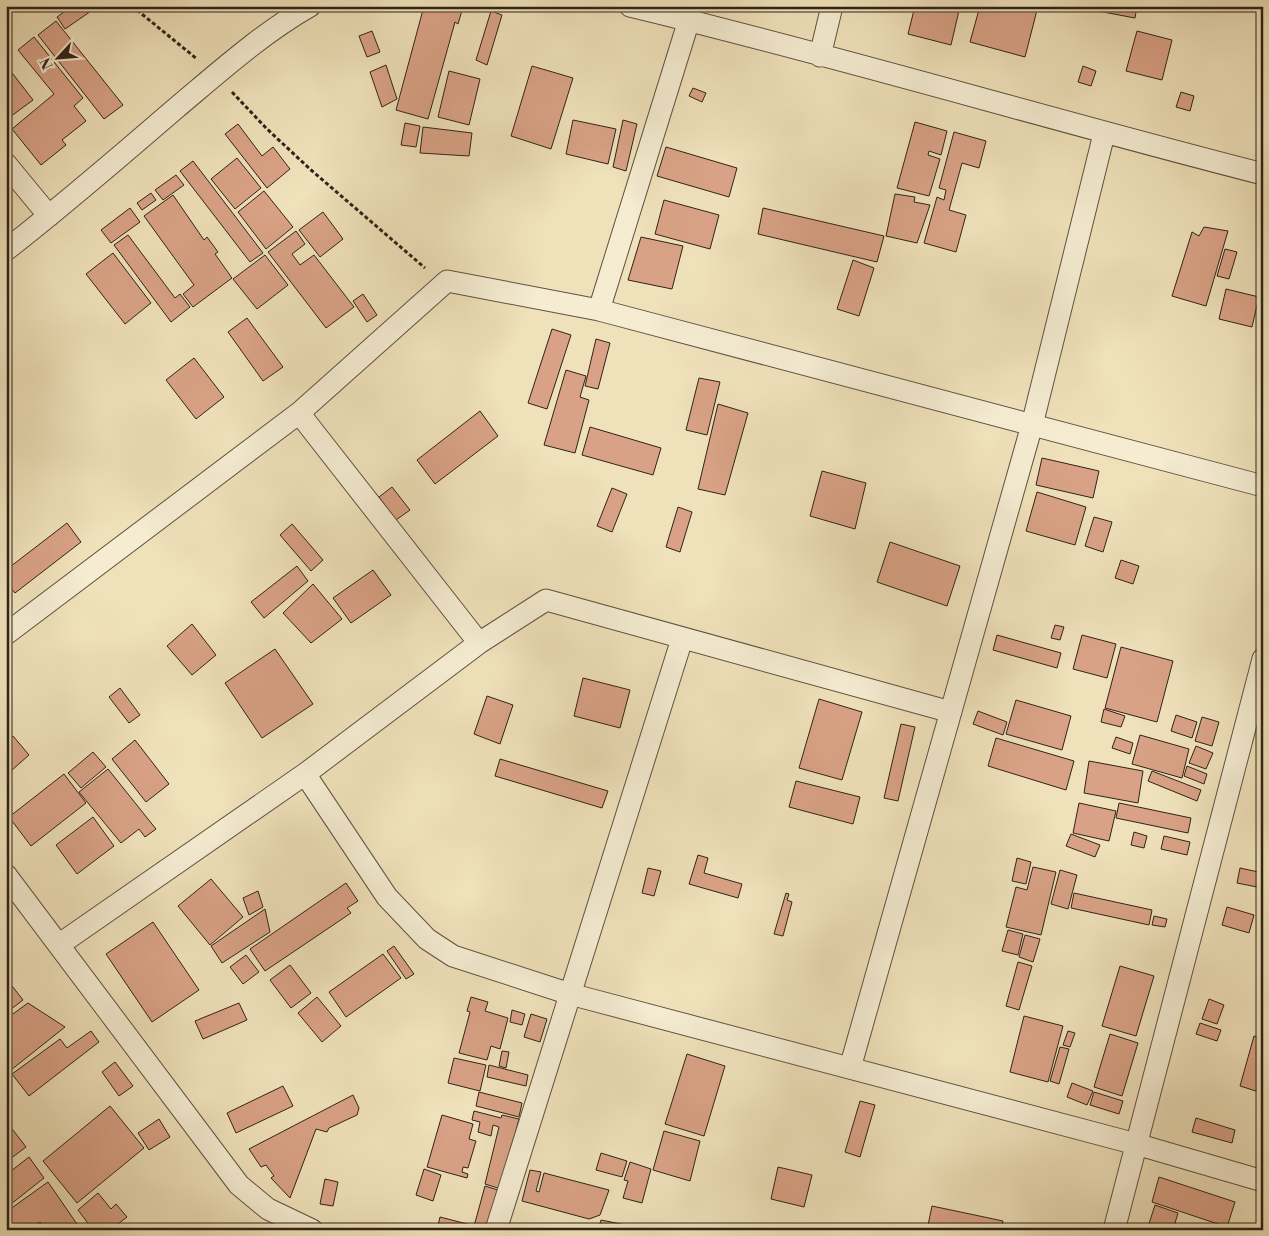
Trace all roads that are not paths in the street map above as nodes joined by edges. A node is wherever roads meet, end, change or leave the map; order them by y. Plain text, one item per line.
1 (310, 6) edge
2 (630, 6) edge
3 (832, 6) edge
4 (689, 20) junction
5 (820, 56) junction
6 (1104, 134) junction
7 (6, 164) edge
8 (1263, 174) edge
9 (49, 216) junction
10 (6, 250) edge
11 (599, 310) junction
12 (299, 413) junction
13 (1032, 425) junction
14 (1263, 486) edge
15 (6, 634) edge
16 (682, 639) junction
17 (479, 643) junction
18 (1263, 659) edge
19 (950, 712) junction
20 (305, 774) junction
21 (6, 875) edge
22 (60, 944) junction
23 (570, 994) junction
24 (850, 1068) junction
25 (1136, 1144) junction
26 (1263, 1181) edge
27 (312, 1230) edge
28 (496, 1230) edge
29 (1114, 1230) edge

1 - 9 street
2 - 4 street
3 - 5 street
4 - 5 street
4 - 11 street
5 - 6 street
6 - 8 street
6 - 13 street
7 - 9 street
9 - 10 street
11 - 12 street
11 - 13 street
12 - 15 street
12 - 17 street
13 - 14 street
13 - 19 street
16 - 17 street
16 - 19 street
16 - 23 street
17 - 20 street
18 - 25 street
19 - 24 street
20 - 22 street
20 - 23 street
21 - 22 street
22 - 27 street
23 - 24 street
23 - 28 street
24 - 25 street
25 - 26 street
25 - 29 street

